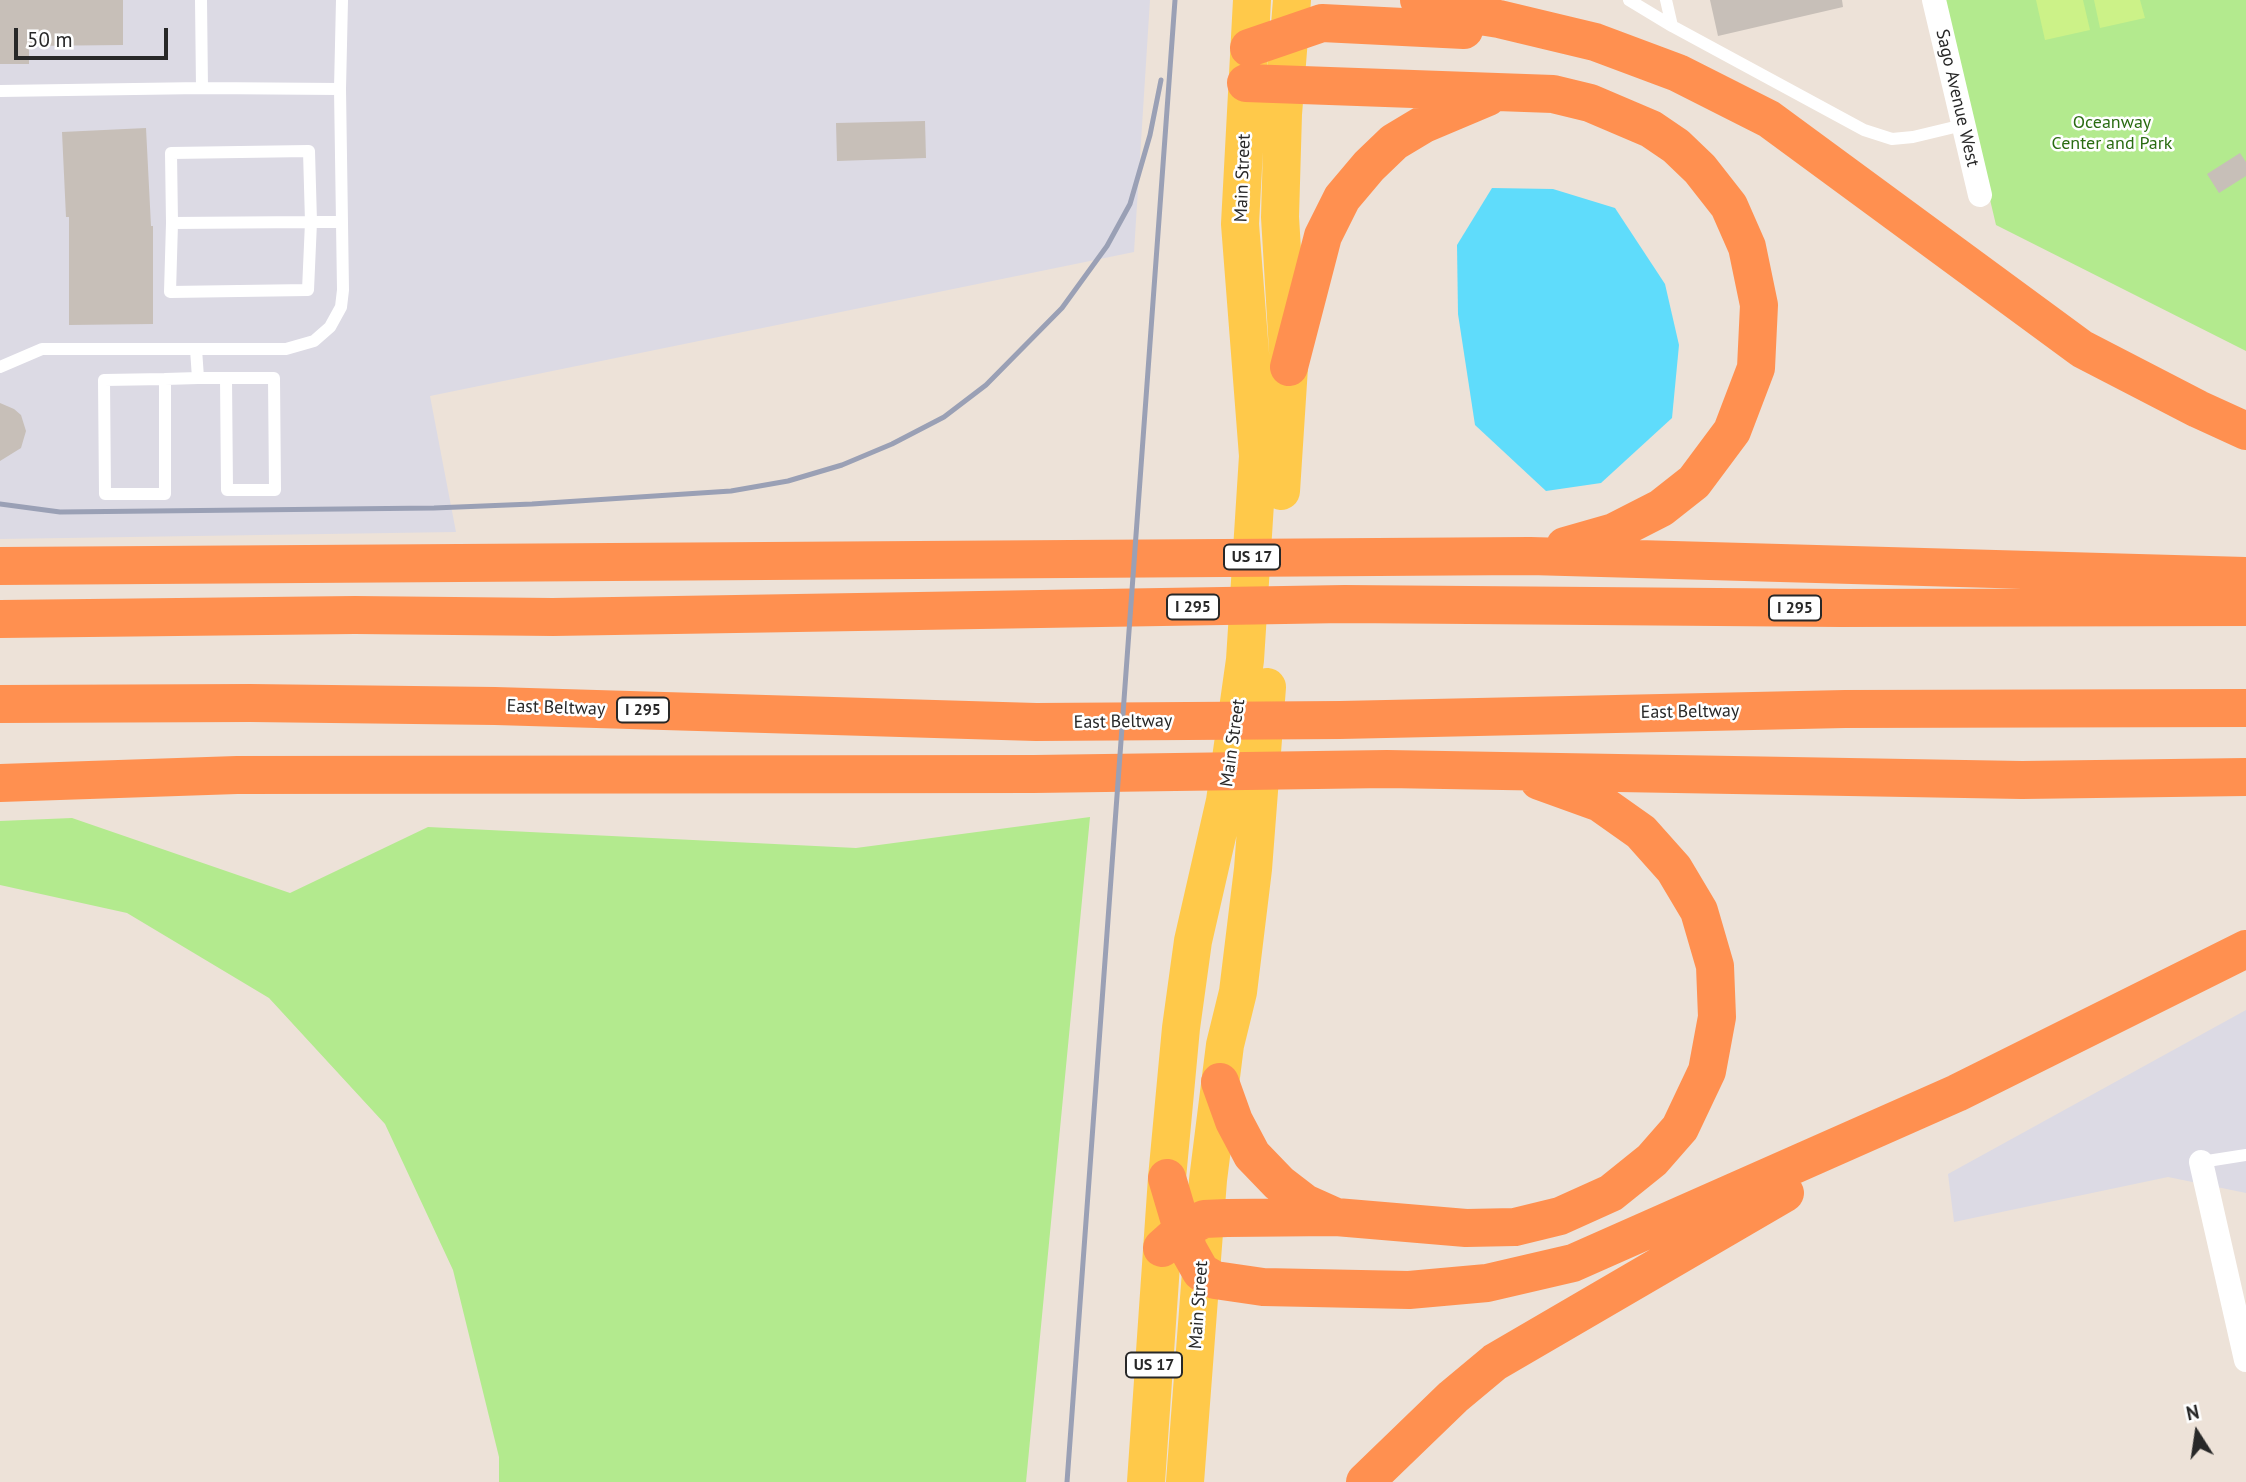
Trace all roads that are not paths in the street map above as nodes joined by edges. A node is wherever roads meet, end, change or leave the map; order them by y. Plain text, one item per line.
1 (201, 0) edge
2 (342, 0) edge
3 (1252, 0) edge
4 (1419, 0) edge
5 (1629, 0) edge
6 (1666, 0) edge
7 (1934, 0) edge
8 (1290, 17) edge
9 (1672, 26) junction
10 (1595, 42) junction
11 (1248, 65) junction
12 (1286, 83) junction
13 (202, 88) junction
14 (340, 89) junction
15 (0, 90) edge
16 (1497, 93) junction
17 (1963, 125) junction
18 (1979, 195) dead end
19 (311, 222) junction
20 (341, 222) junction
21 (172, 223) junction
22 (196, 349) junction
23 (0, 367) edge
24 (1289, 367) junction
25 (226, 377) junction
26 (198, 378) junction
27 (165, 379) junction
28 (2246, 431) edge
29 (1530, 556) junction
30 (0, 566) edge
31 (2246, 576) edge
32 (2246, 607) edge
33 (0, 619) edge
34 (250, 703) junction
35 (0, 704) edge
36 (2246, 708) edge
37 (0, 719) edge
38 (1500, 770) junction
39 (2246, 777) edge
40 (0, 783) edge
41 (2246, 949) edge
42 (1220, 1082) junction
43 (1957, 1093) junction
44 (2246, 1155) edge
45 (2201, 1162) joint
46 (1167, 1178) joint
47 (1336, 1217) junction
48 (1182, 1233) junction
49 (1201, 1272) junction
50 (2246, 1360) edge
51 (1146, 1482) edge
52 (1185, 1482) edge
53 (1365, 1482) edge

1 - 13 lane
2 - 14 lane
3 - 11 main road, Main Street / US 17
4 - 10 highway
5 - 9 lane
6 - 9 lane
7 - 17 street, Sago Avenue West
8 - 10 highway
8 - 11 highway
8 - 12 main road, Main Street / US 17
9 - 17 lane
10 - 28 highway
11 - 12 highway
11 - 46 main road, Main Street / US 17
12 - 16 highway
12 - 24 main road, Main Street / US 17
13 - 14 lane
13 - 15 lane
14 - 20 lane
16 - 24 highway
16 - 29 highway
17 - 18 street, Sago Avenue West
19 - 20 lane
19 - 21 lane
19 - 21 lane
19 - 21 lane
20 - 22 lane
22 - 23 lane
22 - 26 lane
24 - 42 main road, Main Street / US 17
25 - 25 lane
25 - 26 lane
26 - 27 lane
27 - 27 lane
29 - 30 highway
29 - 31 highway
32 - 33 highway, I 295
34 - 35 highway, East Beltway / I 295
34 - 36 highway, East Beltway / I 295
34 - 37 highway
38 - 39 highway
38 - 40 highway
38 - 47 highway
41 - 43 highway
42 - 47 highway
42 - 48 main road, Main Street / US 17
43 - 49 highway
43 - 53 highway
44 - 45 lane
45 - 50 street
46 - 48 highway
47 - 48 highway
48 - 49 highway
48 - 51 main road, Main Street / US 17
49 - 52 main road, Main Street / US 17

